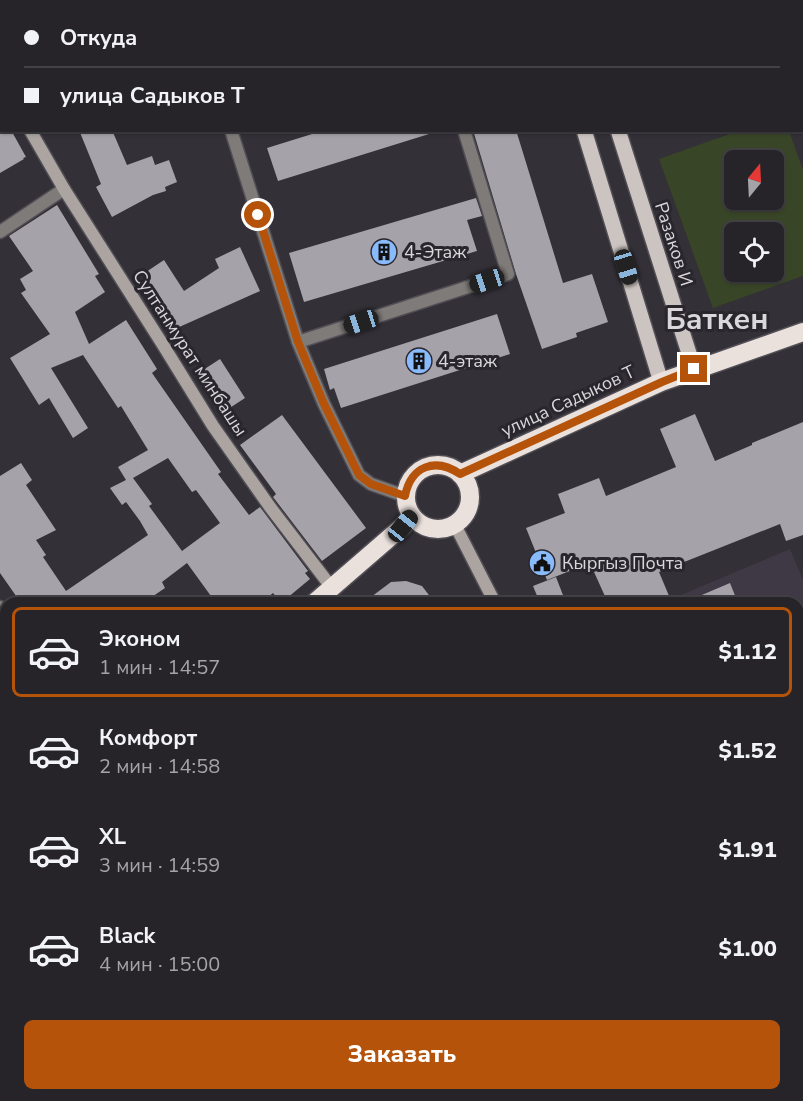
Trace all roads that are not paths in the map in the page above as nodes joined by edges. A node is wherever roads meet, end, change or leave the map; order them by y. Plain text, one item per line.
1 (31, 132) edge
2 (232, 132) edge
3 (465, 132) edge
4 (585, 132) edge
5 (619, 132) edge
6 (64, 189) junction
7 (0, 232) edge
8 (803, 332) edge
9 (298, 342) junction
10 (694, 369) junction
11 (662, 382) junction
12 (460, 474) junction
13 (405, 496) junction
14 (412, 516) junction
15 (455, 525) junction
16 (332, 588) junction
17 (321, 597) edge
18 (492, 597) edge

1 - 6 street, Султанмурат минбашы
2 - 9 street
3 - 9 street
4 - 11 main road
5 - 10 main road, Разаков И
6 - 7 street
6 - 16 street, Султанмурат минбашы
8 - 10 highway, улица Садыков Т
9 - 13 street
10 - 11 highway, улица Садыков Т
11 - 12 highway, улица Садыков Т
12 - 13 highway
12 - 15 highway
13 - 14 highway
14 - 15 highway
14 - 16 highway
15 - 18 street
16 - 17 highway

